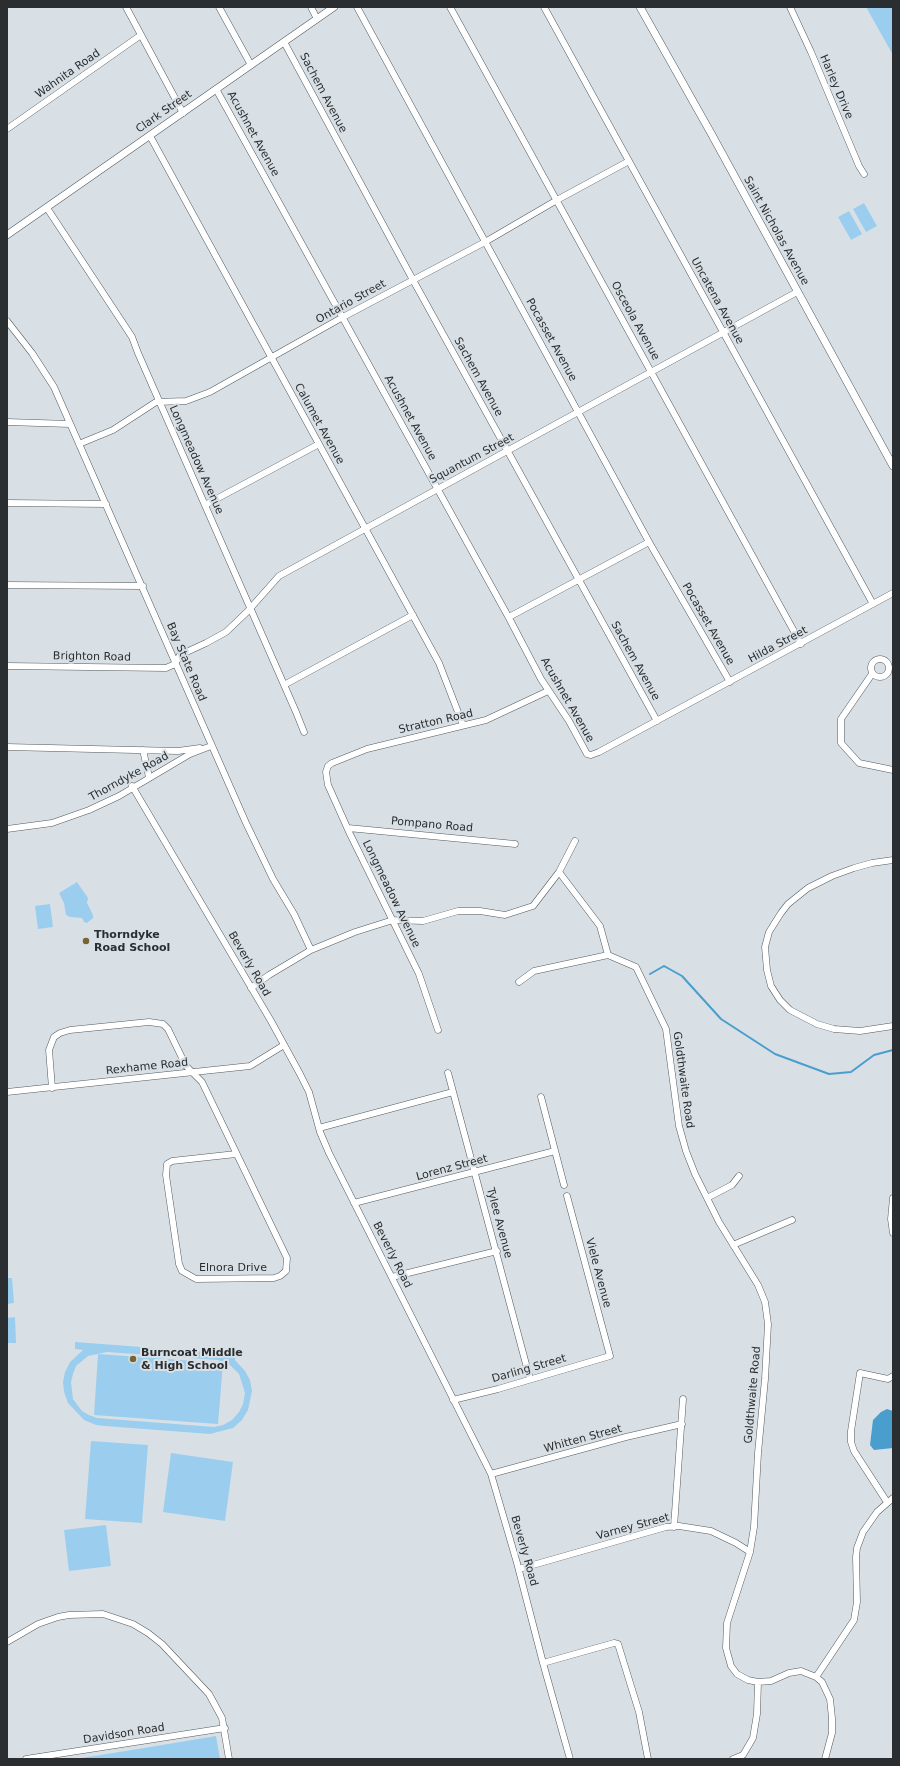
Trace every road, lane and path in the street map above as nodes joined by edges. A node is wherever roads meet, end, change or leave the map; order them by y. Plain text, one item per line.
1 (126, 7) edge
2 (219, 7) edge
3 (311, 7) edge
4 (334, 7) edge
5 (357, 7) edge
6 (450, 7) edge
7 (544, 7) edge
8 (640, 7) edge
9 (790, 7) edge
10 (317, 19) junction
11 (141, 35) junction
12 (284, 42) junction
13 (251, 65) junction
14 (216, 89) junction
15 (183, 113) junction
16 (7, 130) edge
17 (150, 136) junction
18 (629, 161) junction
19 (864, 174) dead end
20 (557, 200) junction
21 (47, 208) junction
22 (7, 235) edge
23 (485, 242) junction
24 (413, 280) junction
25 (797, 292) junction
26 (342, 317) junction
27 (7, 321) edge
28 (724, 333) junction
29 (272, 358) junction
30 (651, 371) junction
31 (159, 402) junction
32 (579, 411) junction
33 (7, 422) edge
34 (70, 424) junction
35 (79, 444) junction
36 (319, 444) junction
37 (507, 451) junction
38 (893, 466) edge
39 (437, 489) junction
40 (7, 503) edge
41 (106, 504) junction
42 (205, 505) junction
43 (366, 528) junction
44 (650, 542) junction
45 (579, 579) junction
46 (7, 585) edge
47 (143, 586) junction
48 (893, 593) edge
49 (872, 604) junction
50 (250, 609) junction
51 (413, 615) junction
52 (509, 617) junction
53 (801, 644) junction
54 (175, 664) junction
55 (7, 666) edge
56 (872, 674) dead end
57 (730, 682) junction
58 (284, 685) junction
59 (548, 690) junction
60 (657, 721) junction
61 (463, 725) junction
62 (304, 732) dead end
63 (211, 746) junction
64 (7, 747) edge
65 (143, 750) junction
66 (587, 754) joint
67 (327, 768) joint
68 (893, 770) edge
69 (149, 777) junction
70 (132, 786) junction
71 (348, 828) junction
72 (7, 829) edge
73 (575, 841) dead end
74 (515, 844) dead end
75 (893, 860) edge
76 (559, 872) junction
77 (393, 920) junction
78 (311, 950) junction
79 (608, 955) junction
80 (519, 982) dead end
81 (251, 988) junction
82 (893, 1026) edge
83 (438, 1030) dead end
84 (284, 1046) junction
85 (193, 1073) junction
86 (448, 1073) dead end
87 (52, 1088) junction
88 (7, 1092) edge
89 (453, 1092) junction
90 (541, 1097) dead end
91 (319, 1128) junction
92 (555, 1151) junction
93 (236, 1154) junction
94 (475, 1172) junction
95 (739, 1176) dead end
96 (564, 1185) dead end
97 (567, 1196) dead end
98 (707, 1198) junction
99 (893, 1198) edge
100 (354, 1203) junction
101 (792, 1220) dead end
102 (893, 1233) edge
103 (733, 1245) junction
104 (497, 1251) junction
105 (392, 1277) junction
106 (610, 1356) joint
107 (893, 1376) edge
108 (530, 1379) junction
109 (683, 1399) dead end
110 (453, 1400) junction
111 (682, 1424) junction
112 (491, 1474) junction
113 (893, 1498) edge
114 (887, 1502) junction
115 (674, 1526) junction
116 (750, 1552) junction
117 (519, 1569) junction
118 (7, 1642) edge
119 (543, 1663) junction
120 (816, 1677) junction
121 (758, 1682) junction
122 (224, 1728) junction
123 (26, 1759) edge
124 (229, 1759) edge
125 (570, 1759) edge
126 (648, 1759) edge
127 (733, 1759) edge
128 (825, 1759) edge

1 - 11 street
2 - 13 street
3 - 10 street
4 - 10 street, Clark Street
5 - 23 street, Pocasset Avenue
6 - 20 street, Osceola Avenue
7 - 18 street, Uncatena Avenue
8 - 25 street, Saint Nicholas Avenue
9 - 19 street, Harley Drive
10 - 12 street, Clark Street
11 - 15 street
11 - 16 street, Wahnita Road
12 - 13 street, Clark Street
12 - 24 street, Sachem Avenue
13 - 14 street, Clark Street
14 - 15 street, Clark Street
14 - 26 street, Acushnet Avenue
15 - 17 street, Clark Street
17 - 21 street, Clark Street
17 - 29 street, Calumet Avenue
18 - 20 street, Ontario Street
18 - 28 street, Uncatena Avenue
20 - 23 street, Ontario Street
20 - 30 street, Osceola Avenue
21 - 22 street, Clark Street
21 - 31 street, Longmeadow Avenue
23 - 24 street, Ontario Street
23 - 32 street, Pocasset Avenue
24 - 26 street, Ontario Street
24 - 37 street, Sachem Avenue
25 - 28 street, Squantum Street
25 - 38 street, Saint Nicholas Avenue
26 - 29 street, Ontario Street
26 - 39 street, Acushnet Avenue
27 - 34 street, Bay State Road
28 - 30 street, Squantum Street
28 - 49 street, Uncatena Avenue
29 - 31 street, Ontario Street
29 - 36 street, Calumet Avenue
30 - 32 street, Squantum Street
30 - 53 street, Osceola Avenue
31 - 35 street, Ontario Street
31 - 42 street, Longmeadow Avenue
32 - 37 street, Squantum Street
32 - 44 street, Pocasset Avenue
33 - 34 street
34 - 35 street, Bay State Road
35 - 41 street, Bay State Road
36 - 42 street
36 - 43 street, Calumet Avenue
37 - 39 street, Squantum Street
37 - 45 street, Sachem Avenue
39 - 43 street, Squantum Street
39 - 52 street, Acushnet Avenue
40 - 41 street
41 - 47 street, Bay State Road
42 - 50 street, Longmeadow Avenue
43 - 50 street, Squantum Street
43 - 51 street, Calumet Avenue
44 - 45 street
44 - 57 street, Pocasset Avenue
45 - 52 street
45 - 60 street, Sachem Avenue
46 - 47 street
47 - 54 street, Bay State Road
48 - 49 street, Hilda Street
49 - 53 street, Hilda Street
50 - 54 street, Squantum Street
50 - 58 street, Longmeadow Avenue
51 - 58 street
51 - 61 street, Calumet Avenue
52 - 59 street, Acushnet Avenue
53 - 57 street, Hilda Street
54 - 55 street, Brighton Road
54 - 63 street, Bay State Road
56 - 68 street
57 - 60 street, Hilda Street
58 - 62 street, Longmeadow Avenue
59 - 61 street, Stratton Road
59 - 66 street, Acushnet Avenue
60 - 66 street, Hilda Street
61 - 67 street, Stratton Road
63 - 65 street
63 - 69 street, Thorndyke Road
63 - 78 street, Bay State Road
64 - 65 street
65 - 69 street
67 - 71 street, Longmeadow Avenue
69 - 70 street, Thorndyke Road
70 - 72 street, Thorndyke Road
70 - 81 street, Beverly Road
71 - 74 street, Pompano Road
71 - 77 street, Longmeadow Avenue
73 - 76 street
75 - 82 street
76 - 77 street
76 - 79 street
77 - 78 street
77 - 83 street, Longmeadow Avenue
78 - 81 street
79 - 80 street
79 - 98 street, Goldthwaite Road
81 - 84 street, Beverly Road
84 - 85 street, Rexhame Road
84 - 91 street, Beverly Road
85 - 87 street, Rexhame Road
85 - 87 street, Elnora Drive
85 - 93 street, Elnora Drive
86 - 89 street, Tylee Avenue
87 - 88 street, Rexhame Road
89 - 91 street
89 - 94 street, Tylee Avenue
90 - 92 street
91 - 100 street, Beverly Road
92 - 94 street, Lorenz Street
92 - 96 street
93 - 93 street, Elnora Drive
94 - 100 street, Lorenz Street
94 - 104 street, Tylee Avenue
95 - 98 street
97 - 106 street, Viele Avenue
98 - 103 street, Goldthwaite Road
99 - 102 street
100 - 105 street, Beverly Road
101 - 103 street
103 - 116 street, Goldthwaite Road
104 - 105 street
104 - 108 street, Tylee Avenue
105 - 110 street, Beverly Road
106 - 108 street, Darling Street
107 - 114 street
108 - 110 street, Darling Street
109 - 111 street
110 - 112 street, Beverly Road
111 - 112 street, Whitten Street
111 - 115 street
112 - 117 street, Beverly Road
113 - 114 street
114 - 120 street
115 - 116 street, Varney Street
115 - 117 street, Varney Street
116 - 121 street, Goldthwaite Road
117 - 119 street, Beverly Road
118 - 122 street
119 - 125 street, Beverly Road
119 - 126 street
120 - 121 street
120 - 128 street
121 - 127 street
122 - 123 street, Davidson Road
122 - 124 street

